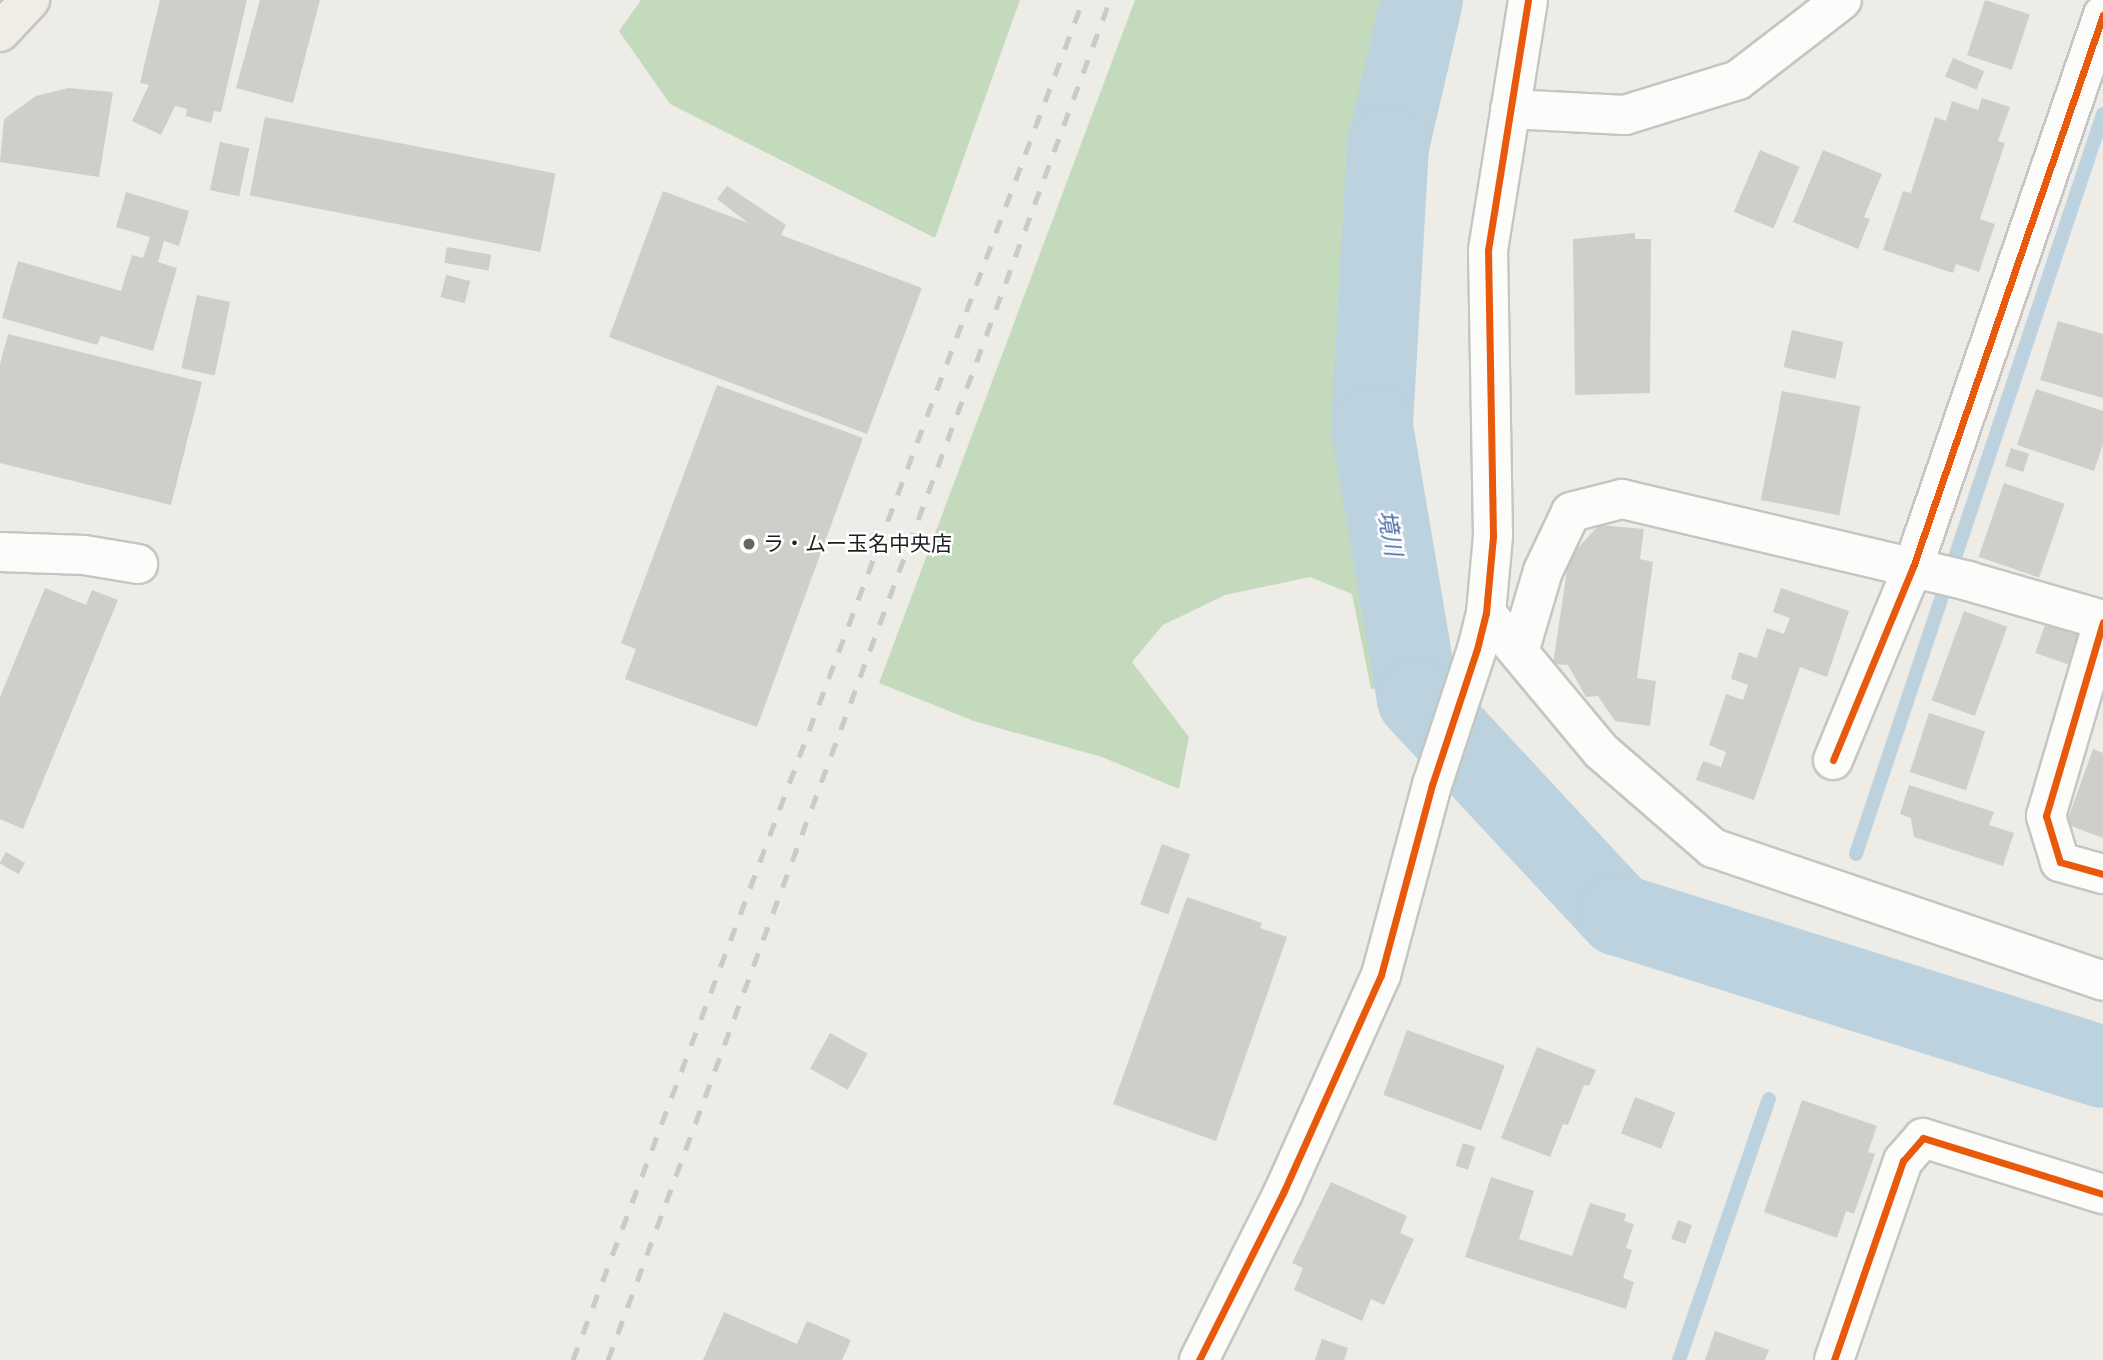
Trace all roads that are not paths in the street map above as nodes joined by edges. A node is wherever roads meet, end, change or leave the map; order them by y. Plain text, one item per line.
1 (30, 0) edge
2 (1528, 0) edge
3 (1842, 0) edge
4 (2103, 15) edge
5 (0, 32) edge
6 (1510, 109) junction
7 (0, 552) edge
8 (138, 564) dead end
9 (1921, 570) junction
10 (2103, 621) edge
11 (1481, 631) junction
12 (1518, 652) junction
13 (1833, 760) dead end
14 (2103, 874) edge
15 (2103, 981) edge
16 (2103, 1194) edge
17 (1199, 1360) edge
18 (1834, 1360) edge

1 - 5 main road
2 - 6 street
3 - 6 street
4 - 9 street
6 - 11 street
7 - 8 street
9 - 10 street
9 - 12 street
9 - 13 street
10 - 14 street
11 - 12 street
11 - 17 street
12 - 15 street
16 - 18 street

